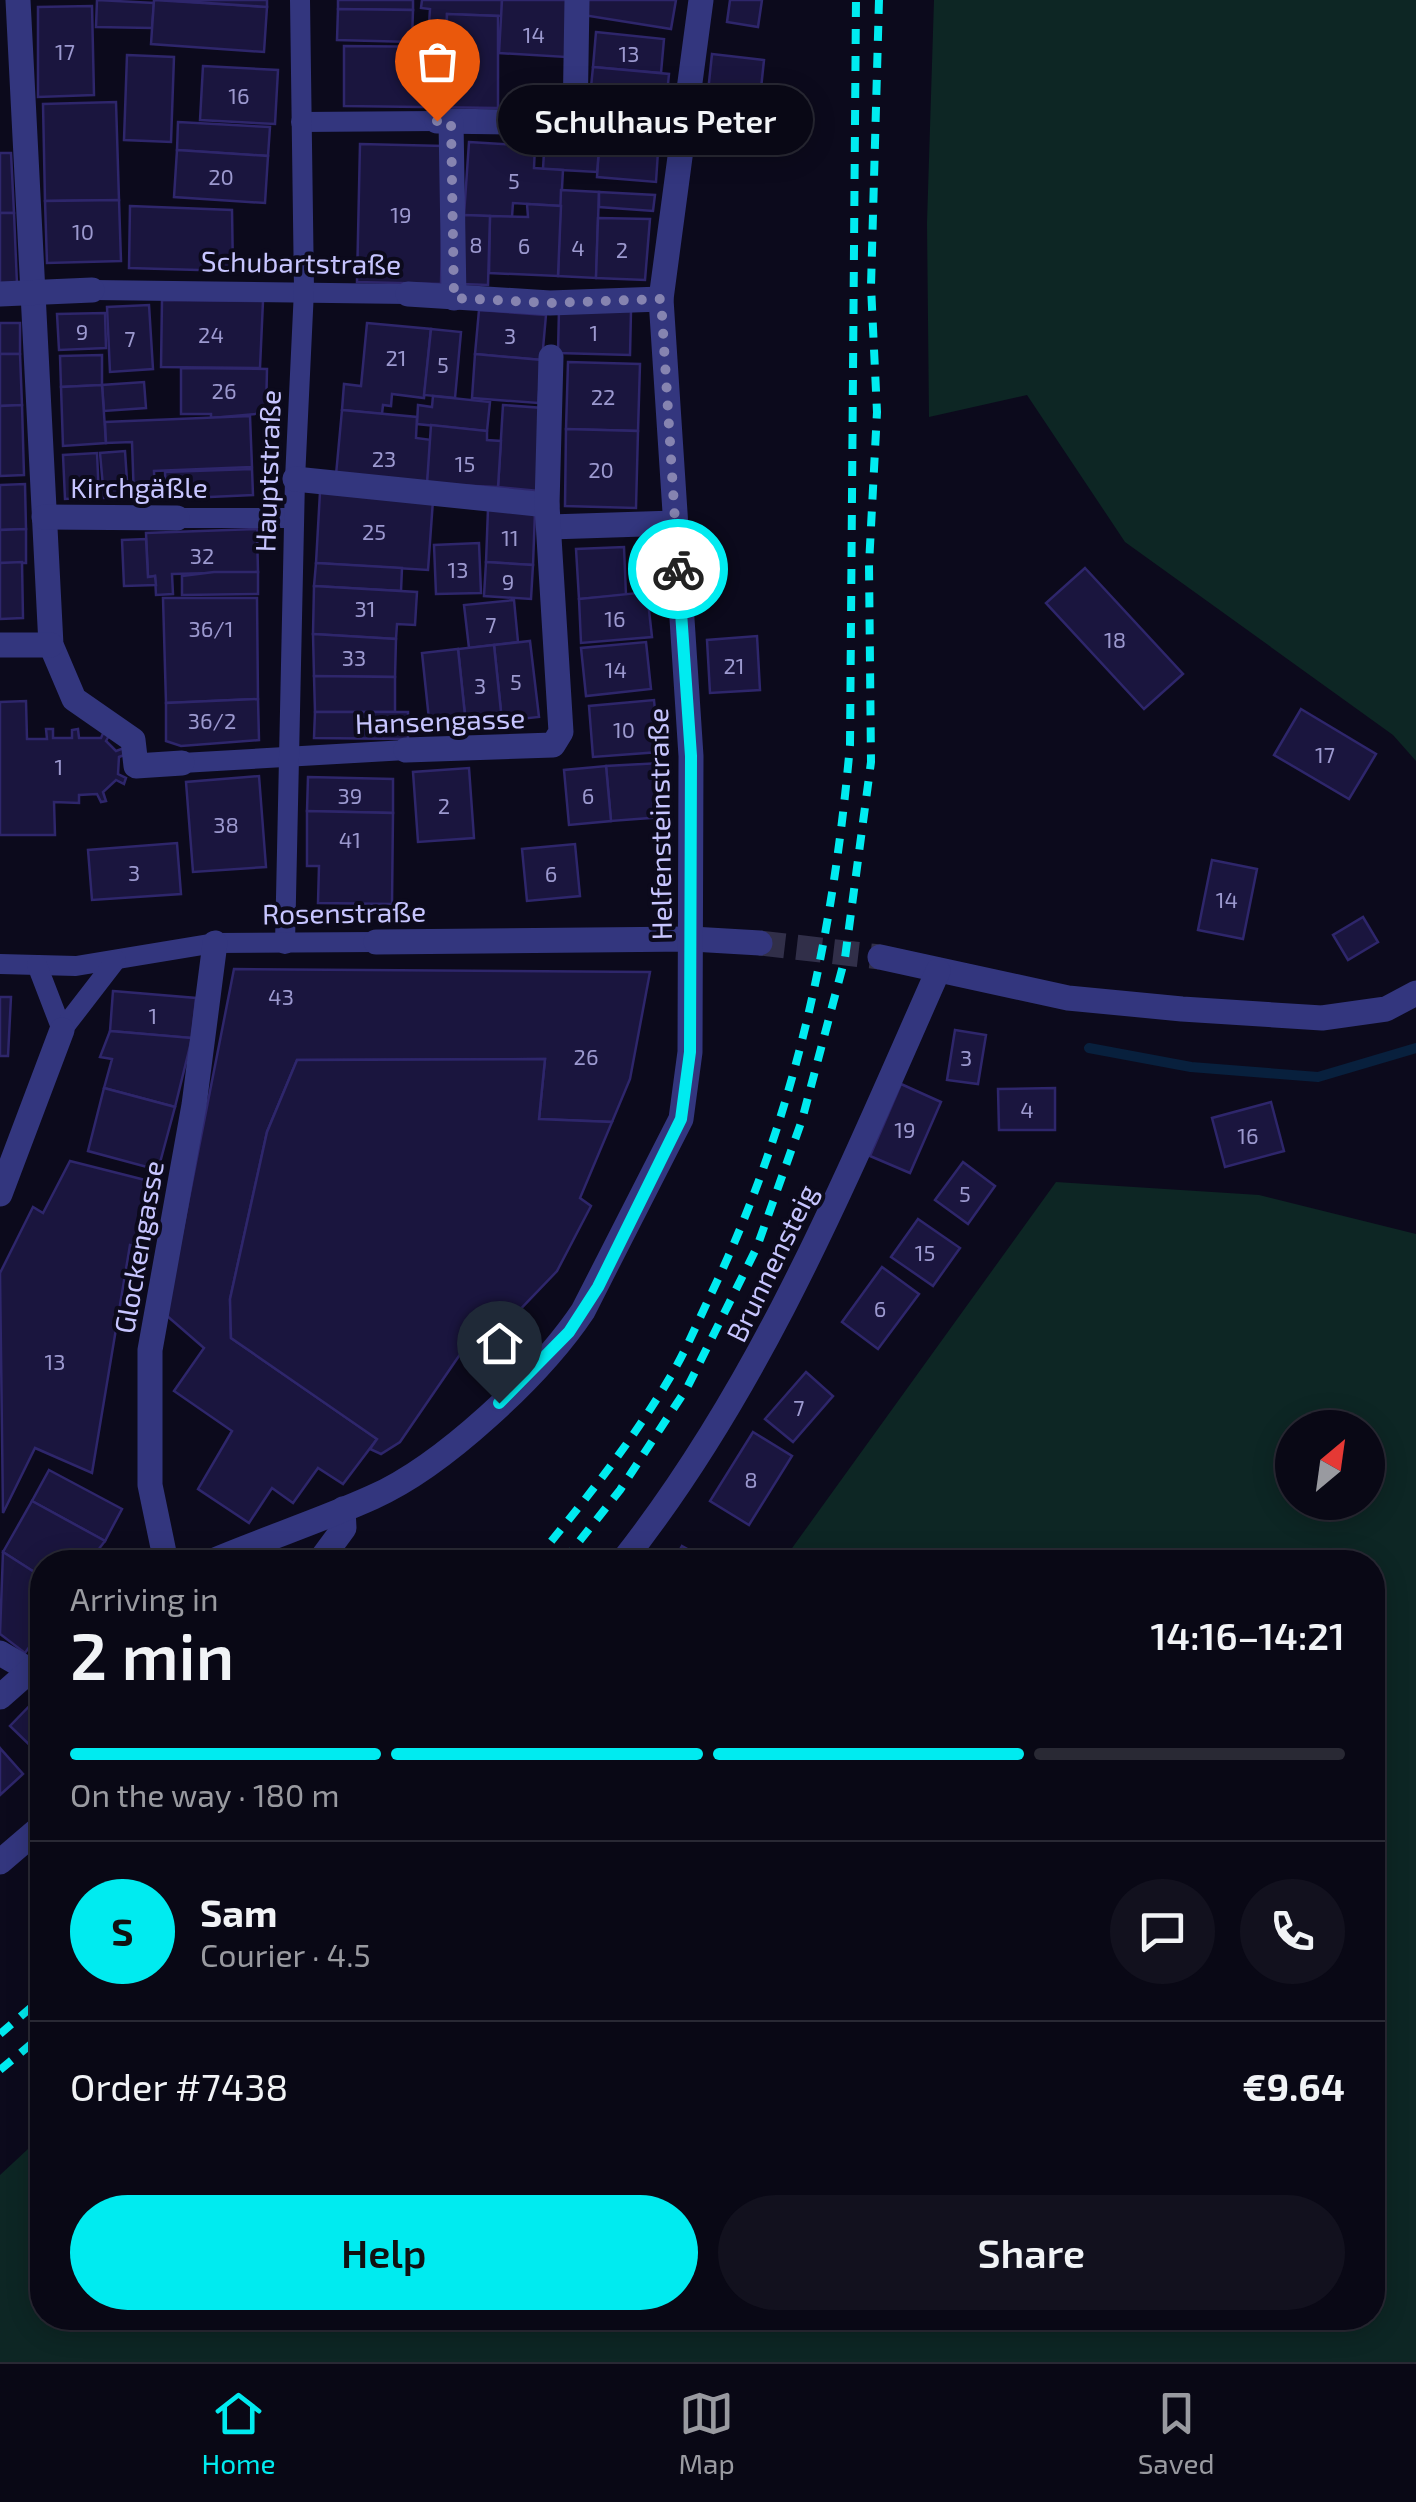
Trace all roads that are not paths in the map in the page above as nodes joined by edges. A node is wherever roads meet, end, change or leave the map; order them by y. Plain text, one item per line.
1 (18, 0) edge
2 (300, 0) edge
3 (578, 0) edge
4 (701, 0) edge
5 (444, 121) junction
6 (301, 122) junction
7 (575, 123) junction
8 (682, 131) junction
9 (92, 290) joint
10 (304, 290) junction
11 (0, 294) edge
12 (30, 294) junction
13 (408, 294) joint
14 (454, 298) junction
15 (661, 299) junction
16 (552, 357) dead end
17 (295, 479) junction
18 (548, 516) junction
19 (44, 517) junction
20 (177, 518) joint
21 (294, 518) junction
22 (675, 523) junction
23 (51, 644) junction
24 (0, 645) edge
25 (406, 750) joint
26 (288, 757) junction
27 (182, 763) joint
28 (692, 939) junction
29 (215, 942) junction
30 (376, 942) joint
31 (760, 943) tunnel mouth
32 (285, 944) junction
33 (880, 957) tunnel mouth
34 (116, 960) junction
35 (0, 964) edge
36 (36, 965) junction
37 (938, 971) junction
38 (1416, 993) edge
39 (62, 1030) junction
40 (0, 1194) edge
41 (342, 1509) junction
42 (164, 1550) edge
43 (240, 1550) edge
44 (328, 1550) edge
45 (630, 1550) edge
46 (0, 1653) edge
47 (30, 1663) edge
48 (30, 1671) edge
49 (0, 1697) edge
50 (30, 1836) edge
51 (0, 1862) edge

1 - 12 street
2 - 6 street, Hauptstraße
3 - 7 street
4 - 8 street, Helfensteinstraße
5 - 6 street
5 - 7 street
5 - 14 street
6 - 10 street, Hauptstraße
7 - 8 street
8 - 15 street, Helfensteinstraße
9 - 10 street, Schubartstraße
9 - 12 street, Schubartstraße
10 - 13 street, Schubartstraße
10 - 17 street, Hauptstraße
11 - 12 street, Schubartstraße
12 - 19 street
13 - 14 street, Schubartstraße
14 - 15 street, Schubartstraße
15 - 22 street, Helfensteinstraße
16 - 18 street, Hansengasse
17 - 18 street
17 - 21 street, Hauptstraße
18 - 22 street
18 - 25 street, Hansengasse
19 - 20 street, Kirchgäßle
19 - 23 street
20 - 21 street, Kirchgäßle
21 - 26 street, Hauptstraße
22 - 28 street, Helfensteinstraße
23 - 24 street
23 - 27 street
25 - 26 street, Hansengasse
26 - 27 street, Hansengasse
26 - 32 street, Hauptstraße
28 - 30 street, Rosenstraße
28 - 31 street
28 - 41 street, Helfensteinstraße
29 - 32 street, Rosenstraße
29 - 34 street, Rosenstraße
29 - 42 street, Glockengasse
30 - 32 street, Rosenstraße
33 - 37 street
34 - 36 street, Rosenstraße
34 - 39 street
35 - 36 street, Rosenstraße
36 - 39 street
37 - 38 street
37 - 45 street, Brunnensteig
39 - 40 street
41 - 43 street, Helfensteinstraße
41 - 44 street
46 - 47 street
48 - 49 street
50 - 51 street

